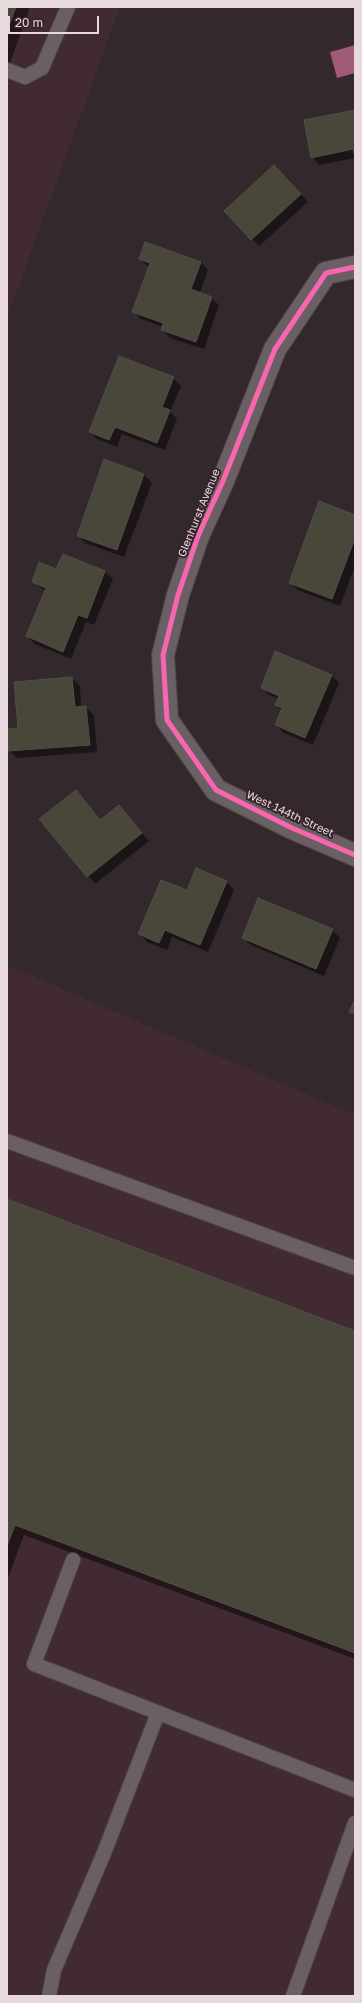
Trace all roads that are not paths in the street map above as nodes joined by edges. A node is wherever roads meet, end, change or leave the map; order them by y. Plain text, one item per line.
1 (68, 7) edge
2 (7, 70) edge
3 (355, 267) edge
4 (216, 790) joint
5 (355, 855) edge
6 (7, 1141) edge
7 (355, 1268) edge
8 (73, 1560) dead end
9 (158, 1713) junction
10 (355, 1790) edge
11 (355, 1823) edge
12 (352, 1840) edge
13 (49, 1996) edge
14 (293, 1996) edge

1 - 2 lane
3 - 4 street, Glenhurst Avenue
4 - 5 street, West 144th Street
6 - 7 lane
8 - 9 lane
9 - 10 lane
9 - 13 lane
11 - 12 lane
12 - 14 lane

